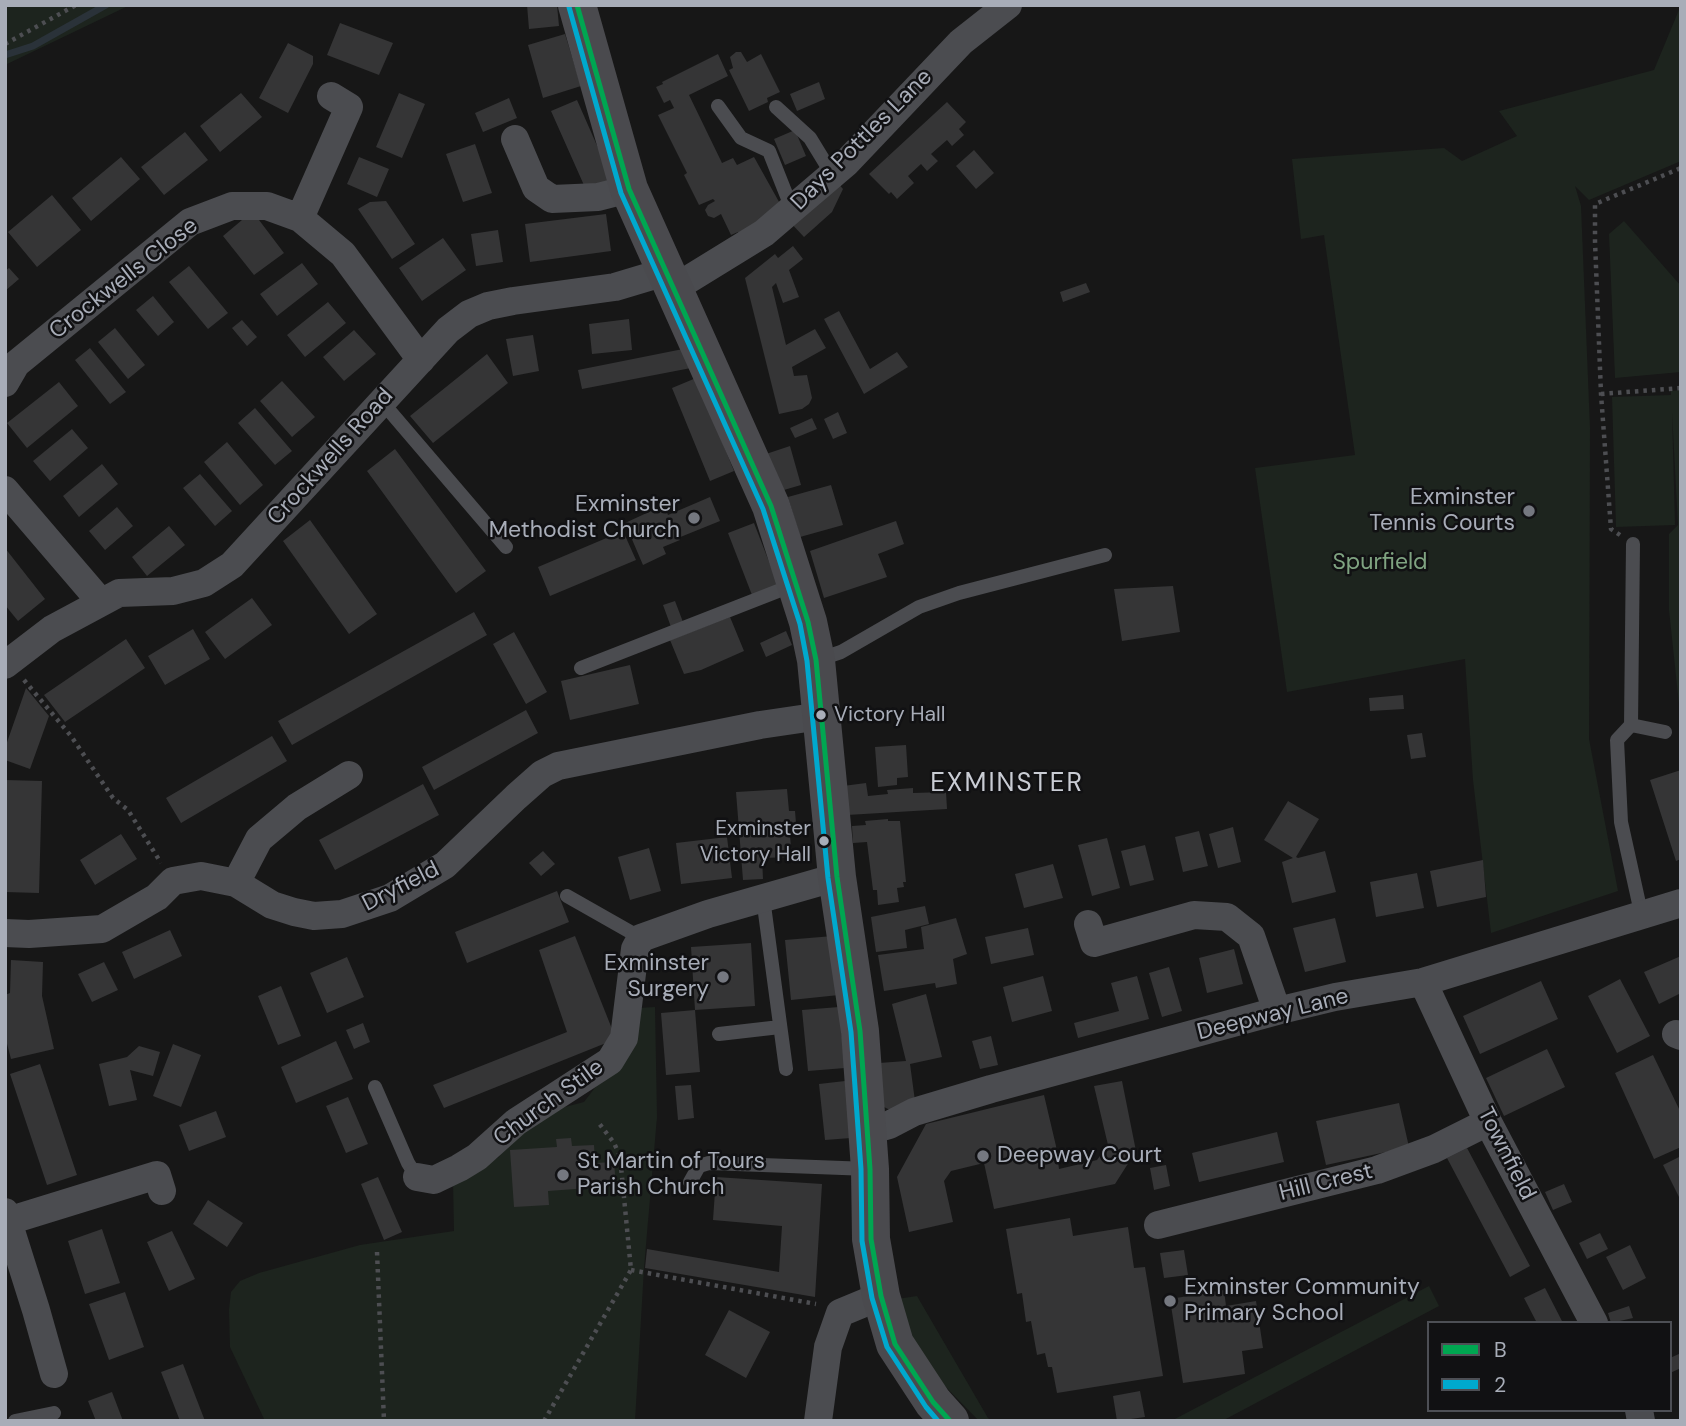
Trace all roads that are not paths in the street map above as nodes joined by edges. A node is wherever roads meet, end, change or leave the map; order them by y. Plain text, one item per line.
1 (577, 5) edge
2 (1008, 5) edge
3 (347, 106) dead end
4 (718, 106) dead end
5 (776, 107) dead end
6 (515, 139) dead end
7 (832, 174) junction
8 (629, 189) junction
9 (792, 209) junction
10 (300, 218) junction
11 (669, 280) junction
12 (421, 360) junction
13 (5, 383) edge
14 (382, 402) junction
15 (5, 490) edge
16 (1633, 544) road end
17 (506, 547) dead end
18 (1105, 555) dead end
19 (797, 583) junction
20 (100, 601) junction
21 (816, 660) junction
22 (7, 664) edge
23 (582, 668) dead end
24 (821, 716) junction
25 (1631, 725) junction
26 (1665, 732) dead end
27 (349, 775) dead end
28 (837, 877) junction
29 (236, 883) junction
30 (567, 896) dead end
31 (763, 898) junction
32 (1681, 903) edge
33 (1642, 917) junction
34 (5, 933) edge
35 (641, 938) junction
36 (1094, 943) dead end
37 (1423, 982) junction
38 (1277, 1011) junction
39 (780, 1027) junction
40 (719, 1034) dead end
41 (786, 1069) dead end
42 (374, 1087) dead end
43 (1488, 1122) junction
44 (868, 1131) junction
45 (870, 1169) junction
46 (157, 1175) dead end
47 (416, 1177) joint
48 (690, 1182) dead end
49 (7, 1216) edge
50 (1158, 1225) dead end
51 (881, 1296) junction
52 (1593, 1321) edge
53 (54, 1374) dead end
54 (54, 1413) dead end
55 (15, 1421) edge
56 (818, 1421) edge
57 (950, 1421) edge

1 - 8 street
2 - 7 street, Days Pottles Lane
3 - 10 street
4 - 9 lane
5 - 7 lane
6 - 8 street
7 - 9 street, Days Pottles Lane
8 - 11 street
9 - 11 street, Days Pottles Lane
10 - 12 street, Crockwells Close
10 - 13 street, Crockwells Close
11 - 12 street, Crockwells Road
11 - 19 street
12 - 14 street, Crockwells Road
14 - 17 lane
14 - 20 street, Crockwells Road
15 - 20 street
16 - 25 lane
18 - 21 lane
19 - 21 street
19 - 23 lane
20 - 22 street, Crockwells Road
21 - 24 street
24 - 28 street
24 - 29 street, Dryfield
25 - 26 lane
25 - 33 lane
27 - 29 street
28 - 31 street
28 - 44 street
29 - 34 street, Dryfield
30 - 35 lane
31 - 35 street
31 - 39 lane
32 - 33 street, Deepway Lane
33 - 37 street, Deepway Lane
35 - 47 street, Church Stile
36 - 38 street
37 - 38 street, Deepway Lane
37 - 43 street, Townfield
38 - 44 street, Deepway Lane
39 - 40 lane
39 - 41 lane
42 - 47 lane
43 - 50 street, Hill Crest
43 - 52 street, Townfield
44 - 45 street
45 - 48 lane
45 - 51 street
46 - 49 street
49 - 53 street
51 - 56 street
51 - 57 street
54 - 55 lane

